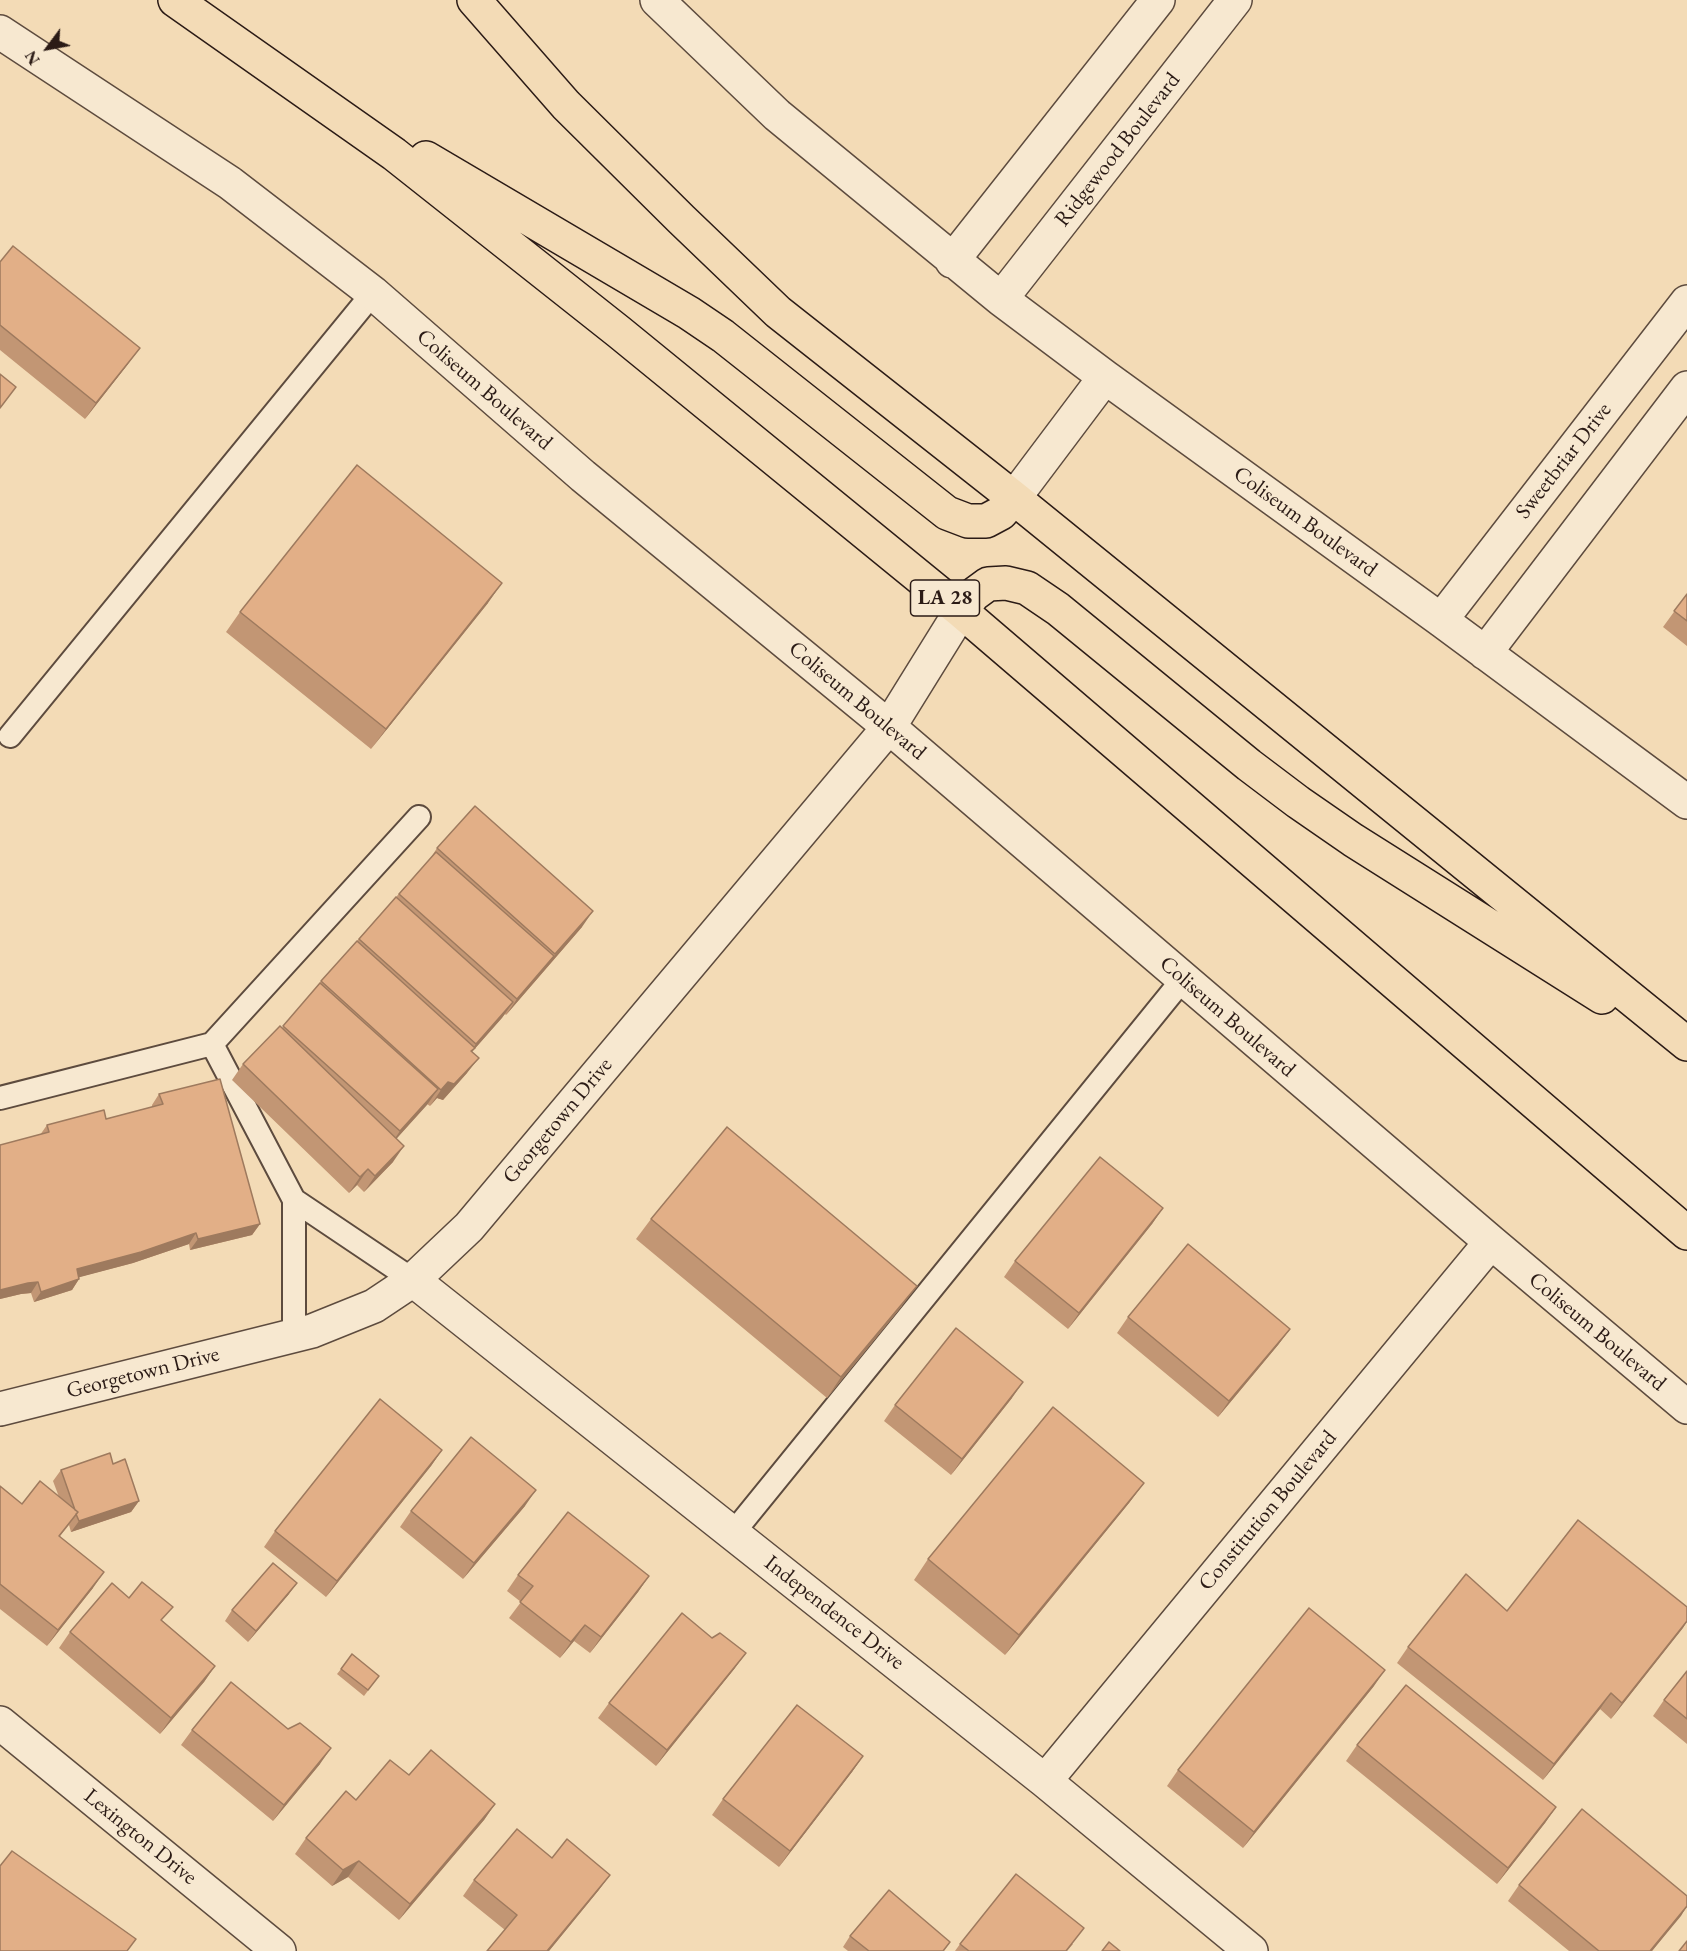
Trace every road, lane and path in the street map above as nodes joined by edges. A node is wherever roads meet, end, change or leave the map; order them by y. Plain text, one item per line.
1 (175, 0) edge
2 (474, 0) edge
3 (657, 0) edge
4 (1158, 0) edge
5 (1235, 0) edge
6 (0, 32) edge
7 (255, 56) junction
8 (952, 261) junction
9 (373, 293) junction
10 (1001, 299) junction
11 (1687, 302) edge
12 (1105, 377) junction
13 (1687, 388) edge
14 (1014, 498) junction
15 (961, 611) junction
16 (1441, 620) junction
17 (1485, 653) junction
18 (889, 727) junction
19 (10, 736) dead end
20 (1687, 802) edge
21 (419, 817) dead end
22 (1183, 979) junction
23 (212, 1044) junction
24 (1687, 1044) edge
25 (1687, 1051) edge
26 (0, 1098) edge
27 (294, 1200) junction
28 (1687, 1233) edge
29 (1491, 1242) junction
30 (413, 1280) junction
31 (294, 1335) junction
32 (1687, 1407) edge
33 (0, 1409) edge
34 (733, 1533) junction
35 (0, 1723) edge
36 (1045, 1780) junction
37 (279, 1951) edge
38 (1251, 1951) edge

1 - 7 highway, LA 28
2 - 14 highway
3 - 8 street, Coliseum Boulevard
4 - 8 street
5 - 10 street, Ridgewood Boulevard
6 - 9 street, Coliseum Boulevard
7 - 14 highway
7 - 15 highway, LA 28
8 - 10 street, Coliseum Boulevard
9 - 18 street, Coliseum Boulevard
9 - 19 lane
10 - 12 street, Coliseum Boulevard
11 - 16 street, Sweetbriar Drive
12 - 14 street
12 - 16 street, Coliseum Boulevard
13 - 17 street
14 - 24 highway
15 - 18 street, Georgetown Drive
15 - 25 highway
15 - 28 highway, LA 28
16 - 17 street, Coliseum Boulevard
17 - 20 street, Coliseum Boulevard
18 - 22 street, Coliseum Boulevard
18 - 30 street, Georgetown Drive
21 - 23 lane
22 - 29 street, Coliseum Boulevard
22 - 34 lane
23 - 26 lane
23 - 27 lane
27 - 30 lane
27 - 31 lane
29 - 32 street, Coliseum Boulevard
29 - 36 street, Constitution Boulevard
30 - 31 street, Georgetown Drive
30 - 34 street, Independence Drive
31 - 33 street, Georgetown Drive
34 - 36 street, Independence Drive
35 - 37 street, Lexington Drive
36 - 38 street, Independence Drive

